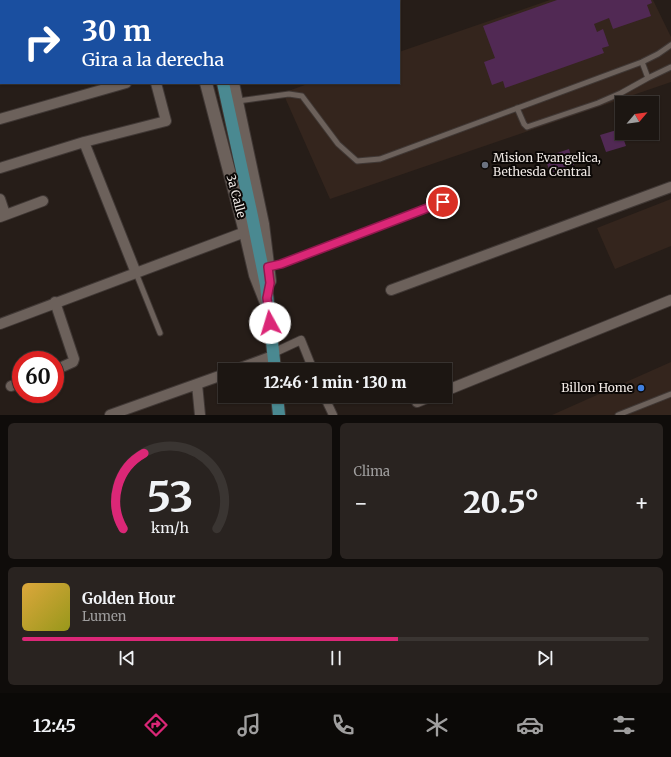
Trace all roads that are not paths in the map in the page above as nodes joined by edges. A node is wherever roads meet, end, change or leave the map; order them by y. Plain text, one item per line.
1 (671, 44) edge
2 (642, 62) junction
3 (671, 67) edge
4 (648, 78) junction
5 (122, 84) edge
6 (156, 84) edge
7 (206, 84) edge
8 (223, 84) edge
9 (233, 84) edge
10 (237, 101) junction
11 (517, 108) junction
12 (0, 119) edge
13 (84, 142) junction
14 (0, 168) edge
15 (671, 188) edge
16 (0, 199) edge
17 (43, 201) dead end
18 (443, 202) dead end
19 (3, 215) edge
20 (245, 232) junction
21 (268, 267) junction
22 (136, 273) junction
23 (391, 290) dead end
24 (671, 300) edge
25 (55, 302) junction
26 (268, 303) junction
27 (0, 324) edge
28 (160, 333) dead end
29 (273, 355) junction
30 (253, 363) edge
31 (274, 363) edge
32 (310, 363) edge
33 (64, 366) edge
34 (218, 376) edge
35 (197, 384) junction
36 (452, 388) edge
37 (671, 394) edge
38 (278, 403) edge
39 (327, 403) edge
40 (110, 415) edge
41 (200, 415) edge
42 (279, 415) edge
43 (332, 415) edge
44 (618, 415) edge

1 - 2 lane
2 - 4 lane
2 - 11 lane
3 - 4 lane
4 - 11 lane
5 - 12 street
6 - 13 street
7 - 20 street, 3a Calle
8 - 26 main road, 3a Calle
9 - 10 street, 3a Calle
10 - 11 lane
10 - 21 street, 3a Calle
13 - 14 street
13 - 22 street
15 - 23 street
16 - 19 street
17 - 19 street
18 - 21 lane
20 - 22 street
20 - 26 street, 3a Calle
21 - 26 street, 3a Calle
22 - 25 street
22 - 28 lane
24 - 36 street
25 - 27 street
25 - 33 street
26 - 29 main road, 3a Calle
29 - 30 street
29 - 31 main road, 3a Calle
29 - 32 street
34 - 35 street
35 - 40 street
35 - 41 street
37 - 44 lane
38 - 42 main road
39 - 43 street

